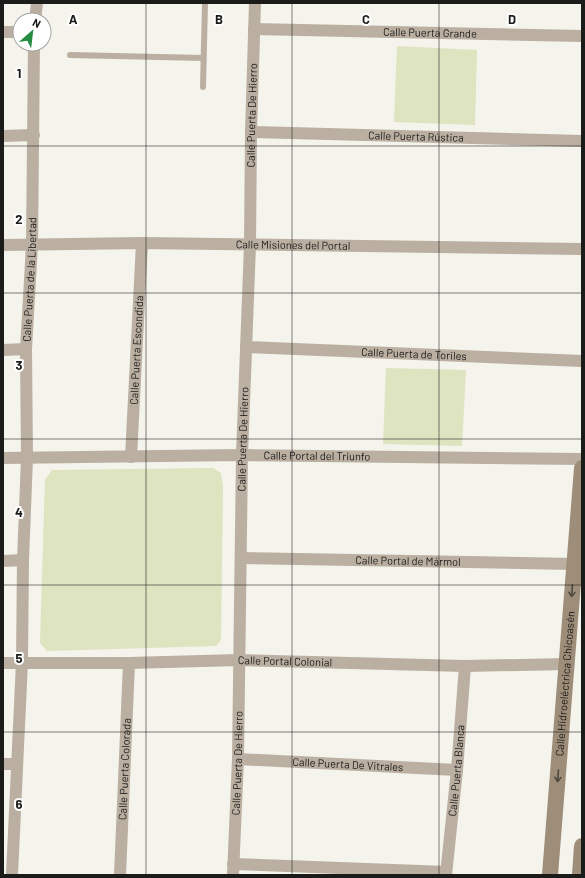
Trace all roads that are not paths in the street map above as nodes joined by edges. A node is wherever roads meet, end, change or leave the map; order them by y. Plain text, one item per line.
1 (205, 3) edge
2 (255, 3) edge
3 (254, 29) junction
4 (582, 36) edge
5 (34, 52) edge
6 (70, 55) dead end
7 (203, 58) junction
8 (202, 87) dead end
9 (250, 132) junction
10 (34, 135) junction
11 (3, 136) edge
12 (582, 140) edge
13 (142, 243) junction
14 (32, 245) junction
15 (250, 245) junction
16 (3, 246) edge
17 (582, 249) edge
18 (246, 347) junction
19 (26, 349) junction
20 (3, 350) edge
21 (582, 361) edge
22 (242, 455) junction
23 (131, 457) junction
24 (3, 458) edge
25 (27, 458) junction
26 (582, 459) edge
27 (582, 468) edge
28 (241, 558) junction
29 (22, 560) junction
30 (3, 561) edge
31 (575, 564) junction
32 (239, 660) junction
33 (22, 662) junction
34 (3, 663) edge
35 (129, 663) junction
36 (567, 664) junction
37 (465, 666) junction
38 (238, 759) junction
39 (3, 764) edge
40 (17, 764) junction
41 (457, 770) junction
42 (582, 846) edge
43 (233, 870) edge
44 (446, 874) edge
45 (12, 875) edge
46 (120, 875) edge
47 (550, 875) edge
48 (580, 875) edge

1 - 7 lane
2 - 3 street, Calle Puerta De Hierro
3 - 4 street, Calle Puerta Grande
3 - 9 street, Calle Puerta De Hierro
5 - 10 street, Calle Puerta de la Libertad
6 - 7 lane
7 - 8 lane
9 - 12 street, Calle Puerta Rústica
9 - 15 street, Calle Puerta De Hierro
10 - 11 street
10 - 14 street, Calle Puerta de la Libertad
13 - 14 street, Calle Misiones del Portal
13 - 15 street, Calle Misiones del Portal
13 - 23 street, Calle Puerta Escondida
14 - 16 street, Calle Misiones del Portal
14 - 19 street, Calle Puerta de la Libertad
15 - 17 street, Calle Misiones del Portal
15 - 18 street, Calle Puerta De Hierro
18 - 21 street, Calle Puerta de Toriles
18 - 22 street, Calle Puerta De Hierro
19 - 20 street
19 - 25 street, Calle Puerta de la Libertad
22 - 23 street, Calle Portal del Triunfo
22 - 26 street, Calle Portal del Triunfo
22 - 28 street, Calle Puerta De Hierro
23 - 25 street, Calle Portal del Triunfo
24 - 25 street, Calle Portal del Triunfo
25 - 29 street, Calle Puerta de la Libertad
27 - 31 main road, Calle Hidroeléctrica Chicoasén
28 - 31 street, Calle Portal de Mármol
28 - 32 street, Calle Puerta De Hierro
29 - 30 street
29 - 33 street, Calle Puerta de la Libertad
31 -> 36 main road, Calle Hidroeléctrica Chicoasén
32 - 35 street, Calle Portal Colonial
32 - 37 street, Calle Portal Colonial
32 - 38 street, Calle Puerta De Hierro
33 - 34 street, Calle Portal Colonial
33 - 35 street, Calle Portal Colonial
33 - 40 street, Calle Puerta de la Libertad
35 - 46 street, Calle Puerta Colorada
36 - 37 street, Calle Portal Colonial
36 -> 47 main road, Calle Hidroeléctrica Chicoasén
37 - 41 street, Calle Puerta Blanca
38 - 41 street, Calle Puerta De Vitrales
38 - 43 street, Calle Puerta De Hierro
39 - 40 street
40 - 45 street, Calle Puerta de la Libertad
41 - 44 street, Calle Puerta Blanca
42 - 48 main road
43 - 44 street

